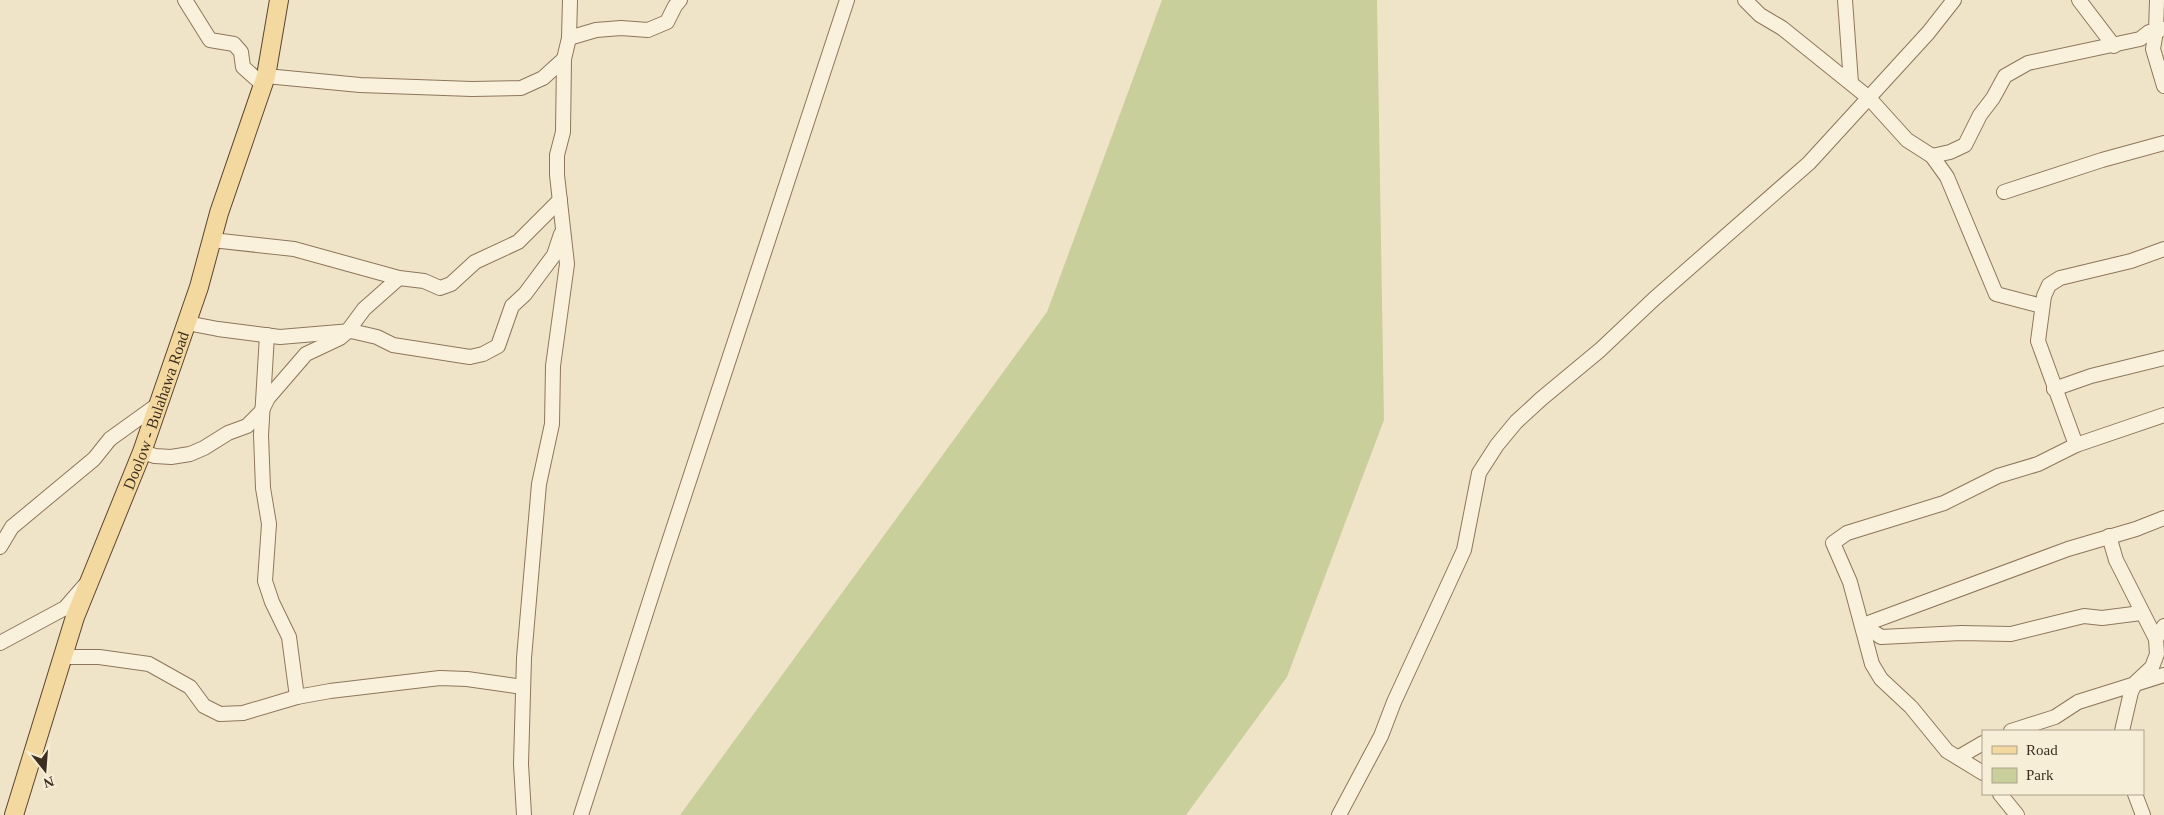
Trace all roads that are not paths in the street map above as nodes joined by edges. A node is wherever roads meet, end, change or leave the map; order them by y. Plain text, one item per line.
1 (185, 0) edge
2 (279, 0) edge
3 (570, 0) edge
4 (680, 0) edge
5 (847, 0) edge
6 (1745, 0) edge
7 (1845, 0) edge
8 (1954, 0) edge
9 (2079, 0) edge
10 (2157, 0) edge
11 (2160, 30) edge
12 (569, 38) junction
13 (2114, 46) junction
14 (564, 59) junction
15 (264, 80) junction
16 (1851, 83) junction
17 (2164, 86) edge
18 (1870, 98) junction
19 (2164, 143) edge
20 (1932, 156) junction
21 (2004, 192) dead end
22 (560, 200) junction
23 (564, 228) junction
24 (212, 240) junction
25 (2164, 249) edge
26 (399, 278) junction
27 (2042, 306) junction
28 (187, 322) junction
29 (347, 332) junction
30 (267, 335) junction
31 (2164, 358) edge
32 (2054, 388) junction
33 (160, 403) junction
34 (261, 412) junction
35 (2164, 415) edge
36 (2076, 445) junction
37 (142, 452) junction
38 (2164, 518) edge
39 (2109, 536) junction
40 (0, 547) edge
41 (92, 577) junction
42 (2141, 613) junction
43 (1863, 625) junction
44 (2164, 626) edge
45 (2156, 638) junction
46 (0, 643) edge
47 (63, 657) junction
48 (2164, 675) edge
49 (2136, 682) junction
50 (523, 687) junction
51 (297, 697) junction
52 (2014, 730) edge
53 (2122, 730) edge
54 (1982, 744) edge
55 (1959, 757) junction
56 (1982, 772) edge
57 (2001, 795) edge
58 (2135, 795) edge
59 (14, 815) edge
60 (524, 815) edge
61 (581, 815) edge
62 (1339, 815) edge
63 (2017, 815) edge
64 (2143, 815) edge

1 - 15 street
2 - 15 main road, Doolow - Bulahawa Road
3 - 12 street
4 - 12 street
5 - 61 street
6 - 16 street
7 - 16 street
8 - 18 street
9 - 13 street
10 - 11 street
11 - 13 street
11 - 17 street
12 - 14 street
13 - 20 street
14 - 15 street
14 - 22 street
15 - 24 main road, Doolow - Bulahawa Road
16 - 18 street
18 - 20 street
18 - 62 street
19 - 21 street
20 - 27 street
22 - 23 street
22 - 26 street
23 - 29 street
23 - 50 street
24 - 26 street
24 - 28 main road, Doolow - Bulahawa Road
25 - 27 street
26 - 29 street
27 - 32 street
28 - 30 street
28 - 33 main road, Doolow - Bulahawa Road
29 - 30 street
29 - 34 street
30 - 34 street
31 - 32 street
32 - 36 street
33 - 37 main road, Doolow - Bulahawa Road
33 - 40 street
34 - 37 street
34 - 51 street
35 - 36 street
36 - 43 street
37 - 41 main road, Doolow - Bulahawa Road
38 - 39 street
39 - 42 street
39 - 43 street
41 - 46 street
41 - 47 main road, Doolow - Bulahawa Road
42 - 43 street
42 - 45 street
43 - 55 street
44 - 45 street
45 - 49 street
47 - 51 street
47 - 59 main road, Doolow - Bulahawa Road
48 - 49 street
49 - 52 street
49 - 53 street
50 - 51 street
50 - 60 street
54 - 55 street
55 - 56 street
57 - 63 street
58 - 64 street

